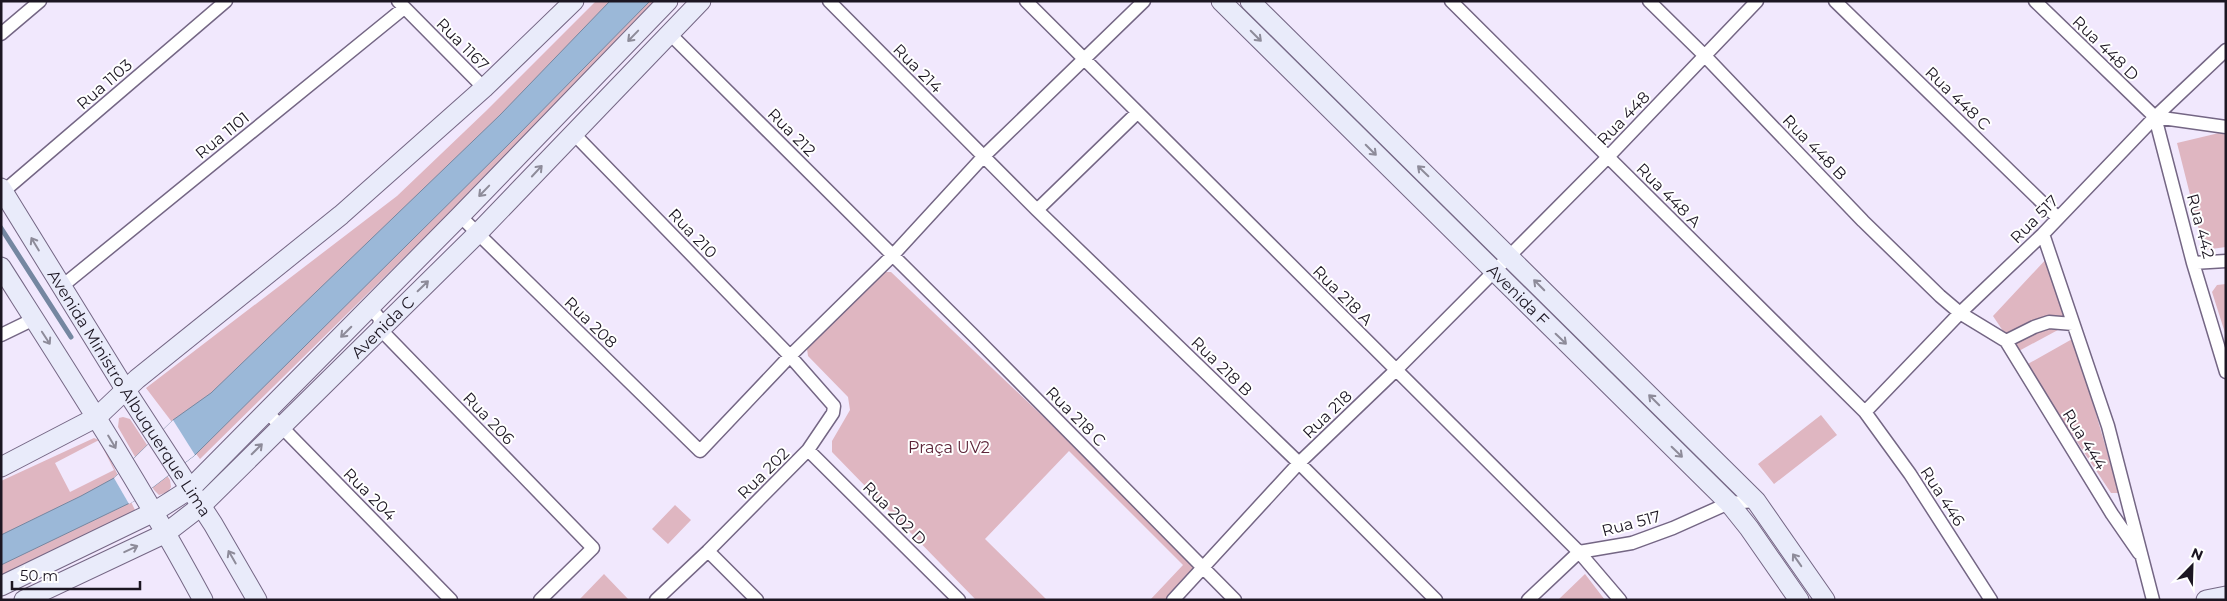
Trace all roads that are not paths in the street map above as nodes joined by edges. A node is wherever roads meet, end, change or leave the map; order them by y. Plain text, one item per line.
1 (40, 1) edge
2 (226, 1) edge
3 (668, 1) edge
4 (701, 1) edge
5 (829, 1) edge
6 (1026, 1) edge
7 (1144, 1) edge
8 (1221, 1) edge
9 (1250, 1) edge
10 (1451, 1) edge
11 (1649, 1) edge
12 (1757, 1) edge
13 (1835, 1) edge
14 (2035, 1) edge
15 (572, 2) edge
16 (401, 4) edge
17 (669, 33) junction
18 (1, 34) edge
19 (2226, 50) edge
20 (1706, 56) junction
21 (1084, 60) junction
22 (484, 88) junction
23 (1137, 113) junction
24 (2155, 118) junction
25 (2226, 127) edge
26 (573, 133) junction
27 (983, 157) junction
28 (1607, 158) junction
29 (2, 190) edge
30 (1037, 210) junction
31 (460, 216) junction
32 (2058, 218) junction
33 (476, 234) junction
34 (2043, 234) junction
35 (893, 255) junction
36 (1509, 255) junction
37 (2226, 261) edge
38 (2193, 263) junction
39 (1, 267) edge
40 (1493, 272) junction
41 (60, 287) junction
42 (368, 309) junction
43 (1960, 313) junction
44 (34, 319) junction
45 (2073, 324) junction
46 (379, 328) junction
47 (1, 335) edge
48 (2006, 341) junction
49 (790, 356) junction
50 (1396, 370) junction
51 (2226, 372) edge
52 (125, 389) junction
53 (266, 412) junction
54 (1865, 412) junction
55 (97, 417) junction
56 (280, 426) junction
57 (808, 450) junction
58 (1299, 463) junction
59 (1, 467) edge
60 (190, 490) junction
61 (1756, 501) junction
62 (1729, 503) junction
63 (201, 506) junction
64 (154, 512) junction
65 (166, 533) junction
66 (708, 551) junction
67 (1579, 552) junction
68 (2139, 552) junction
69 (1203, 568) junction
70 (26, 574) junction
71 (1, 586) edge
72 (2226, 596) edge
73 (32, 598) edge
74 (203, 600) edge
75 (257, 600) edge
76 (451, 600) edge
77 (540, 600) edge
78 (656, 600) edge
79 (757, 600) edge
80 (959, 600) edge
81 (1172, 600) edge
82 (1235, 600) edge
83 (1436, 600) edge
84 (1528, 600) edge
85 (1619, 600) edge
86 (1799, 600) edge
87 (1825, 600) edge
88 (1991, 600) edge
89 (2153, 600) edge
90 (2206, 600) edge

1 - 18 street
2 - 29 street, Rua 1103
3 -> 31 street, Avenida C
4 - 17 street, Avenida C
5 - 27 street, Rua 214
6 - 21 street, Rua 218 A
7 - 21 street
8 -> 40 street, Avenida F
36 -> 9 street, Avenida F
10 - 28 street, Rua 448 A
11 - 20 street, Rua 448 B
12 - 20 street, Rua 448
13 - 32 street, Rua 448 C
14 - 24 street, Rua 448 D
15 - 22 street
16 - 22 street, Rua 1167
16 - 41 street, Rua 1101
17 - 26 street, Avenida C
17 - 35 street, Rua 212
19 - 24 street, Rua 517
20 - 28 street, Rua 448
20 - 43 street, Rua 448 B
21 - 23 street, Rua 218 A
21 - 27 street
22 - 52 street
23 - 30 street
23 - 50 street, Rua 218 A
24 - 25 street
24 - 32 street, Rua 517
24 - 38 street, Rua 442
33 -> 26 street, Avenida C
26 - 49 street, Rua 210
27 - 30 street, Rua 218 B
27 - 35 street
28 - 36 street, Rua 448
28 - 54 street, Rua 448 A
41 -> 29 street, Avenida Ministro Albuquerque Lima
30 - 58 street, Rua 218 B
31 - 33 street, Rua 208
31 - 42 street, Avenida C
32 - 34 street, Rua 517
46 -> 33 street, Avenida C
33 - 49 street, Rua 208
34 - 43 street, Rua 517
34 - 45 street, Rua 444
35 - 49 street
35 - 69 street, Rua 218 C
36 - 40 street, Rua 218
61 -> 36 street, Avenida F
37 - 38 street
38 - 51 street, Rua 442
39 - 44 street
40 - 50 street, Rua 218
40 -> 62 street, Avenida F
41 - 52 street, Avenida Ministro Albuquerque Lima
42 - 46 street, Rua 206
42 -> 53 street, Avenida C
43 - 48 street, Rua 444
43 - 54 street, Rua 517
44 - 47 street
44 -> 55 street
45 - 48 street
45 - 68 street, Rua 444
46 - 56 street, Avenida C
46 - 77 street, Rua 206
48 - 68 street, Rua 444
49 - 57 street, Rua 202
50 - 58 street, Rua 218
50 - 67 street, Rua 218 A
52 - 55 street
52 - 60 street, Avenida Ministro Albuquerque Lima
53 - 56 street, Rua 204
53 - 60 street, Avenida C
54 - 88 street, Rua 446
55 - 59 street
55 -> 64 street
63 -> 56 street, Avenida C
56 - 76 street, Rua 204
57 - 66 street, Rua 202
57 - 80 street, Rua 202 D
58 - 69 street, Rua 218
58 - 83 street, Rua 218 B
60 - 63 street, Avenida Ministro Albuquerque Lima
60 - 64 street, Avenida C
61 - 62 street, Rua 517
87 -> 61 street, Avenida F
62 - 67 street, Rua 517
62 - 86 street, Avenida F
63 - 65 street, Avenida C
75 -> 63 street, Avenida Ministro Albuquerque Lima
64 - 65 street
64 - 70 street, Avenida C
73 -> 65 street, Avenida C
65 - 74 street
66 - 78 street, Rua 202
66 - 79 street
67 - 84 street
67 - 85 street, Rua 218 A
68 - 89 street, Rua 444
69 - 81 street, Rua 218
69 - 82 street, Rua 218 C
70 - 71 street, Avenida C
70 - 73 street
72 - 90 street

